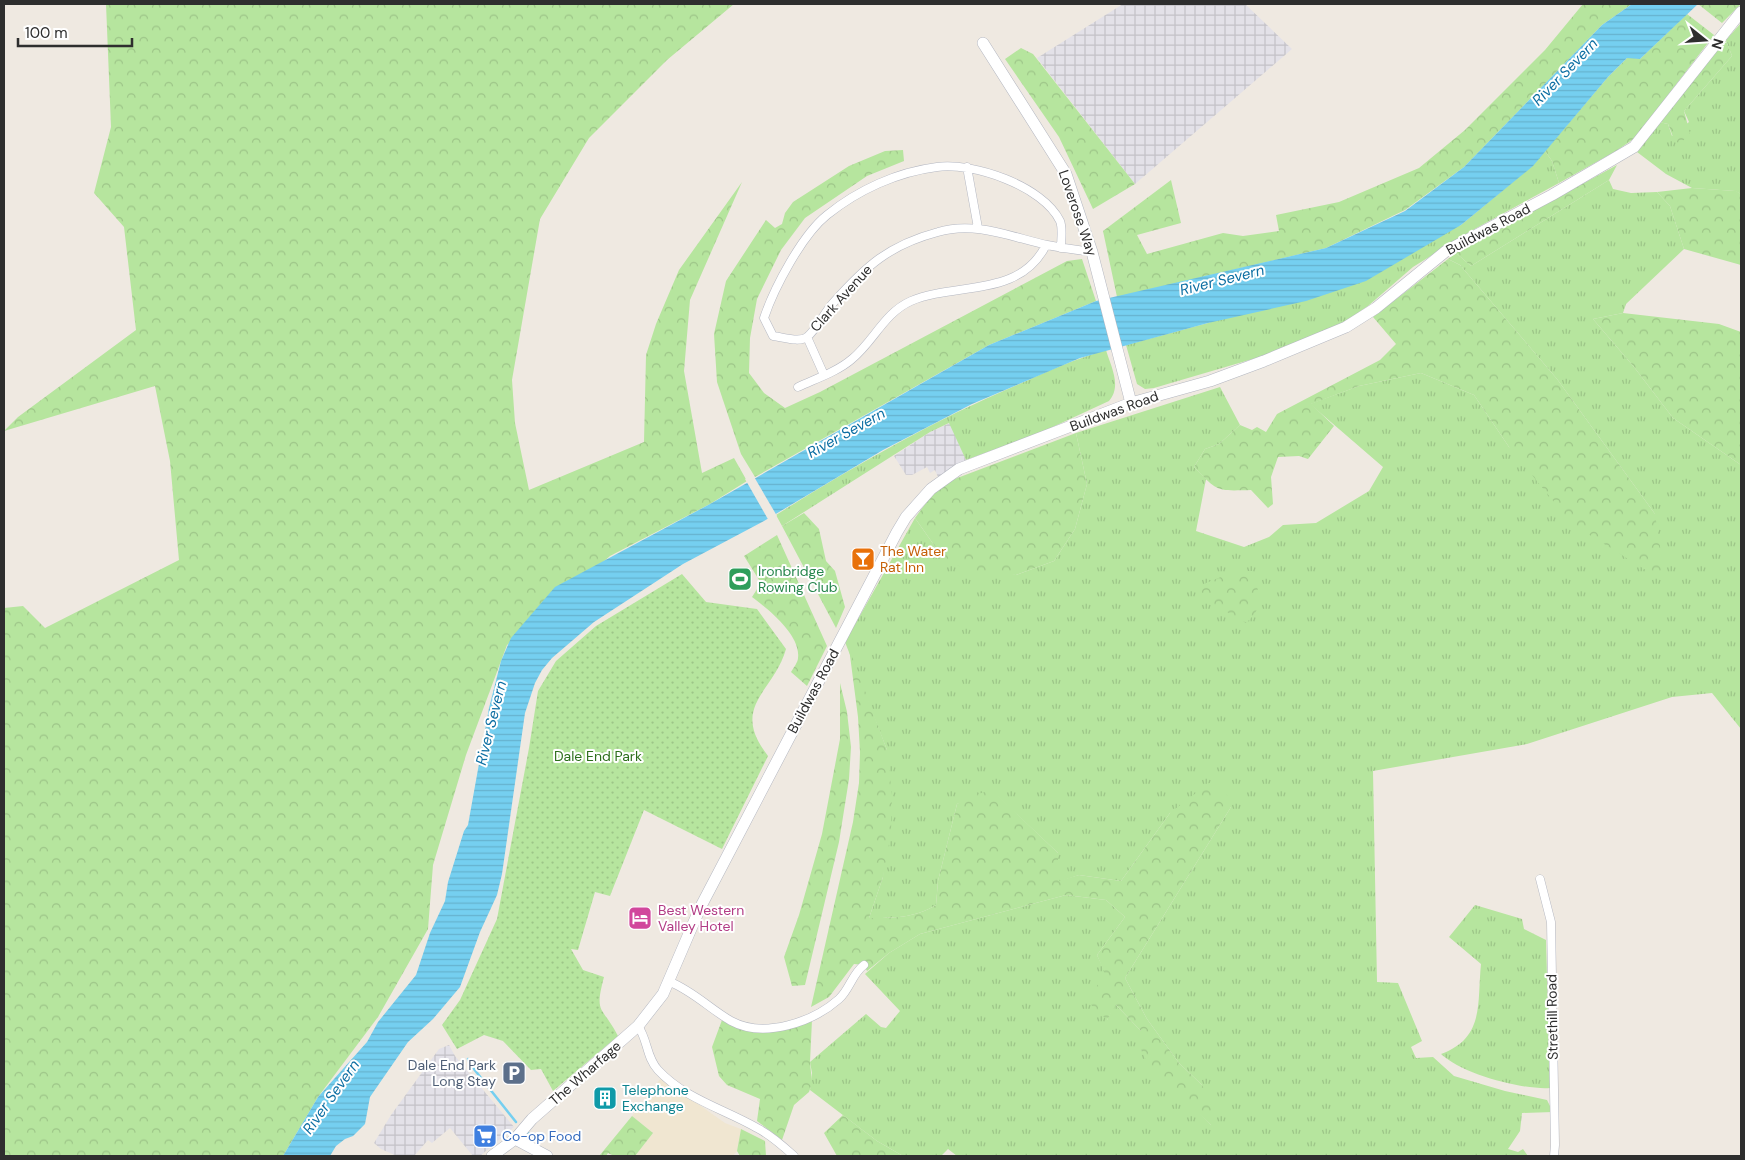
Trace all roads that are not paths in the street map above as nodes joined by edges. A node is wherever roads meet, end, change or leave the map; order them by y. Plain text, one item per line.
1 (1741, 12) edge
2 (983, 42) dead end
3 (966, 168) junction
4 (978, 228) junction
5 (1046, 245) junction
6 (1061, 248) junction
7 (1092, 252) junction
8 (807, 337) junction
9 (824, 375) junction
10 (798, 387) dead end
11 (1131, 403) junction
12 (1540, 879) dead end
13 (858, 967) dead end
14 (670, 982) junction
15 (638, 1026) junction
16 (515, 1139) junction
17 (492, 1156) edge
18 (547, 1156) edge
19 (794, 1156) edge
20 (1554, 1156) edge

1 - 11 street, Buildwas Road
2 - 7 street, Loverose Way
3 - 4 street
3 - 6 street, Clark Avenue
3 - 8 street, Clark Avenue
4 - 5 street, Clark Avenue
4 - 8 street, Clark Avenue
5 - 6 street, Clark Avenue
5 - 9 street
6 - 7 street, Clark Avenue
7 - 11 street, Loverose Way
8 - 9 street
9 - 10 street
11 - 14 street, Buildwas Road
12 - 20 street, Strethill Road
13 - 14 street
14 - 15 street, The Wharfage
15 - 16 street, The Wharfage
15 - 19 street
16 - 17 street, The Wharfage
16 - 18 street

